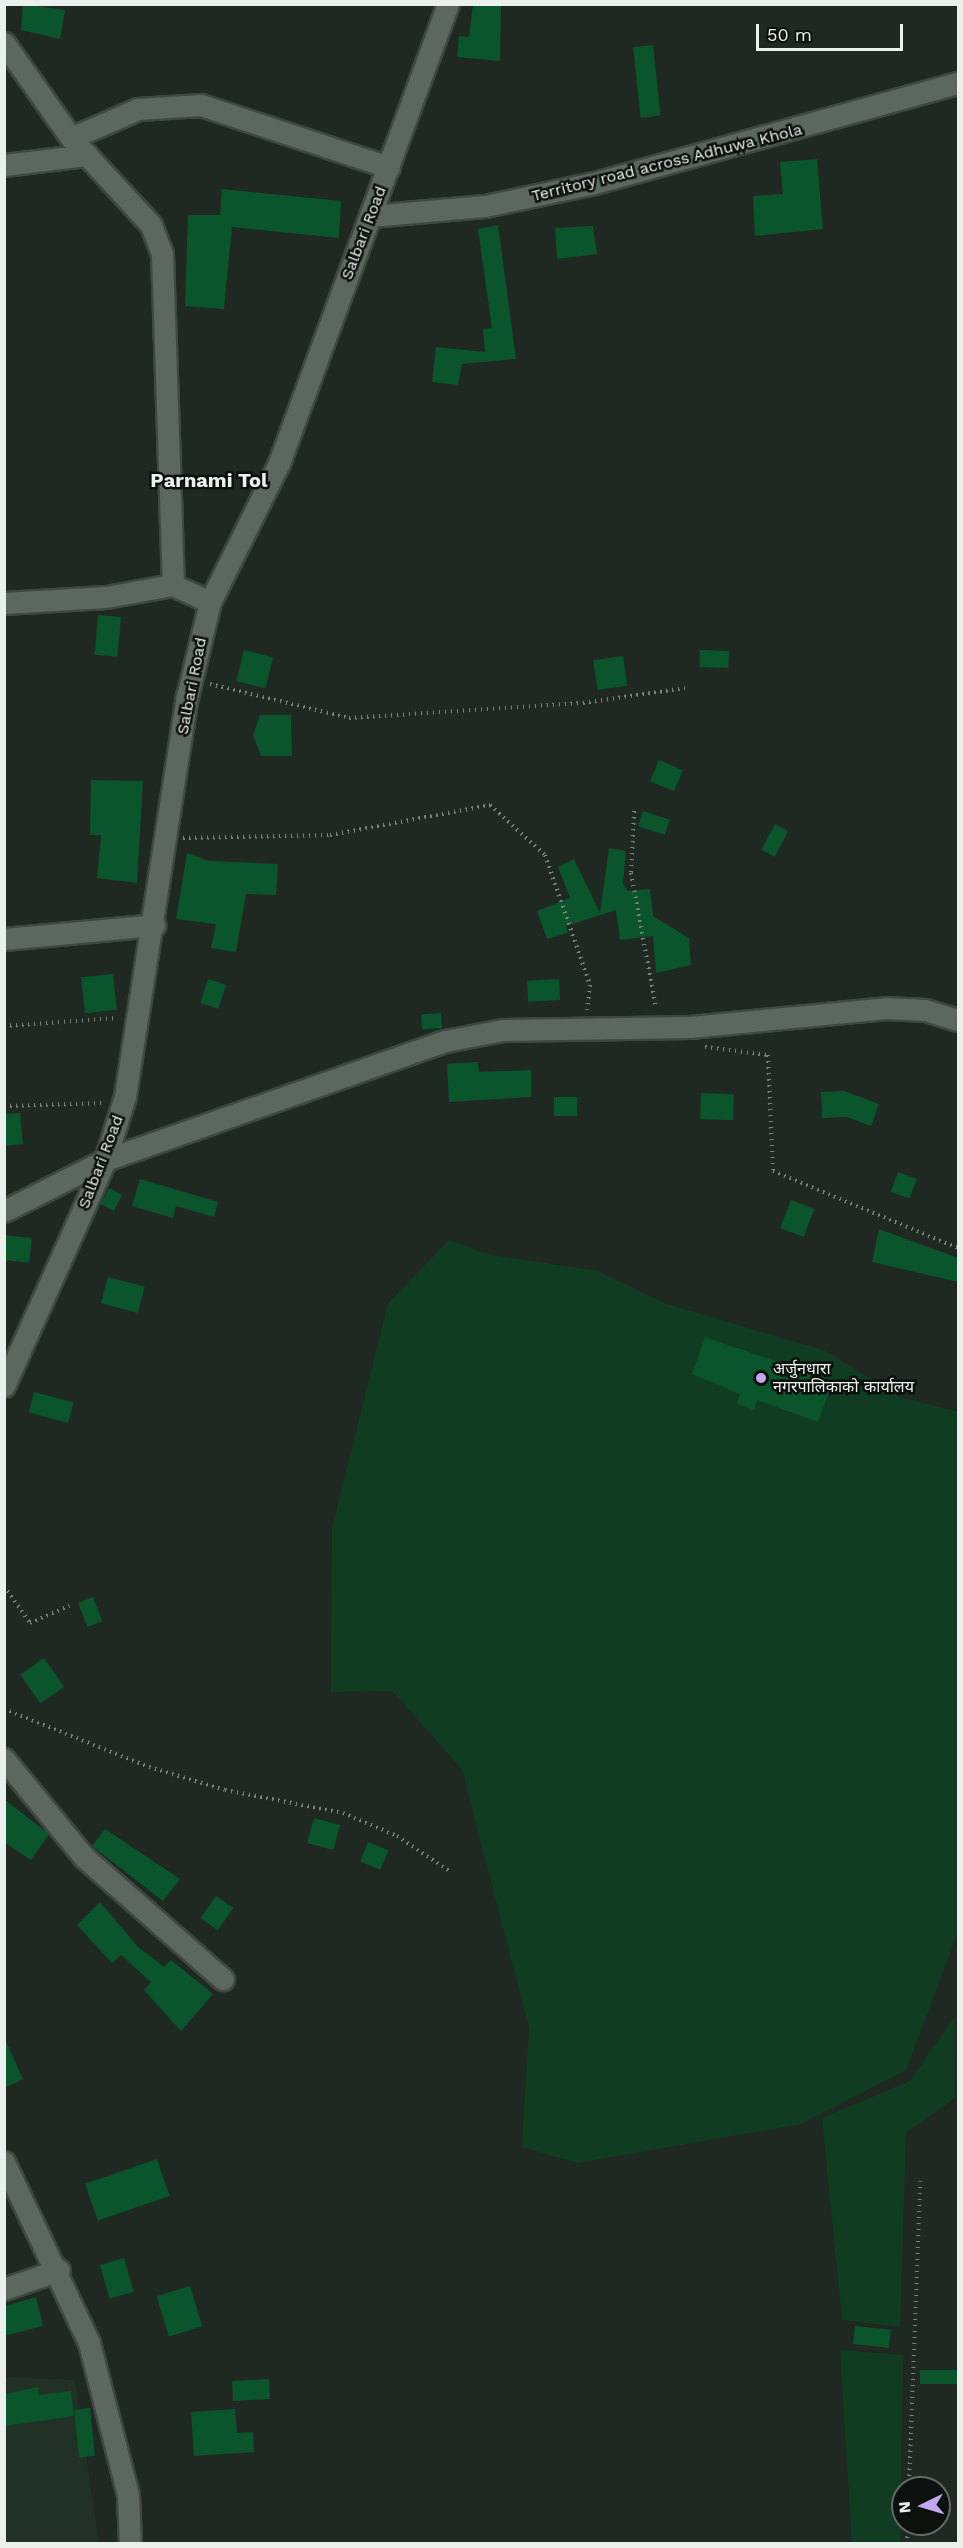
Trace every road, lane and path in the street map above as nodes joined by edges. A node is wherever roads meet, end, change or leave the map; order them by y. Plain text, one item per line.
1 (448, 4) edge
2 (4, 43) edge
3 (958, 83) edge
4 (71, 138) junction
5 (87, 155) junction
6 (4, 165) edge
7 (389, 167) junction
8 (370, 216) junction
9 (172, 585) junction
10 (210, 602) junction
11 (4, 603) edge
12 (191, 680) junction
13 (685, 688) dead end
14 (634, 811) dead end
15 (167, 837) junction
16 (154, 925) junction
17 (4, 939) edge
18 (139, 1017) junction
19 (958, 1020) edge
20 (4, 1026) edge
21 (662, 1029) junction
22 (585, 1033) junction
23 (701, 1046) dead end
24 (4, 1106) edge
25 (118, 1119) junction
26 (105, 1160) junction
27 (4, 1211) edge
28 (958, 1248) edge
29 (4, 1386) edge
30 (4, 1586) edge
31 (69, 1606) dead end
32 (4, 1709) edge
33 (4, 1759) edge
34 (451, 1872) dead end
35 (223, 1979) dead end
36 (4, 2162) edge
37 (920, 2181) dead end
38 (59, 2270) junction
39 (4, 2289) edge
40 (909, 2476) edge
41 (130, 2544) edge

1 - 7 street, Salbari Road
2 - 4 street
3 - 8 street, Territory road across Adhuwa Khola
4 - 5 street
4 - 7 street
5 - 6 street
5 - 9 street
7 - 8 street, Salbari Road
8 - 10 street, Salbari Road
9 - 10 street
9 - 11 street
10 - 12 street, Salbari Road
12 - 13 path
12 - 15 street, Salbari Road
14 - 21 path
15 - 16 street, Salbari Road
15 - 22 path
16 - 17 street
16 - 18 street, Salbari Road
18 - 20 path
18 - 25 street, Salbari Road
19 - 21 street
21 - 22 street
22 - 26 street
23 - 28 path
24 - 25 path
25 - 26 street, Salbari Road
26 - 27 street
26 - 29 street, Salbari Road
30 - 31 path
32 - 34 path
33 - 35 street
36 - 38 street
37 - 40 path
38 - 39 street
38 - 41 street

